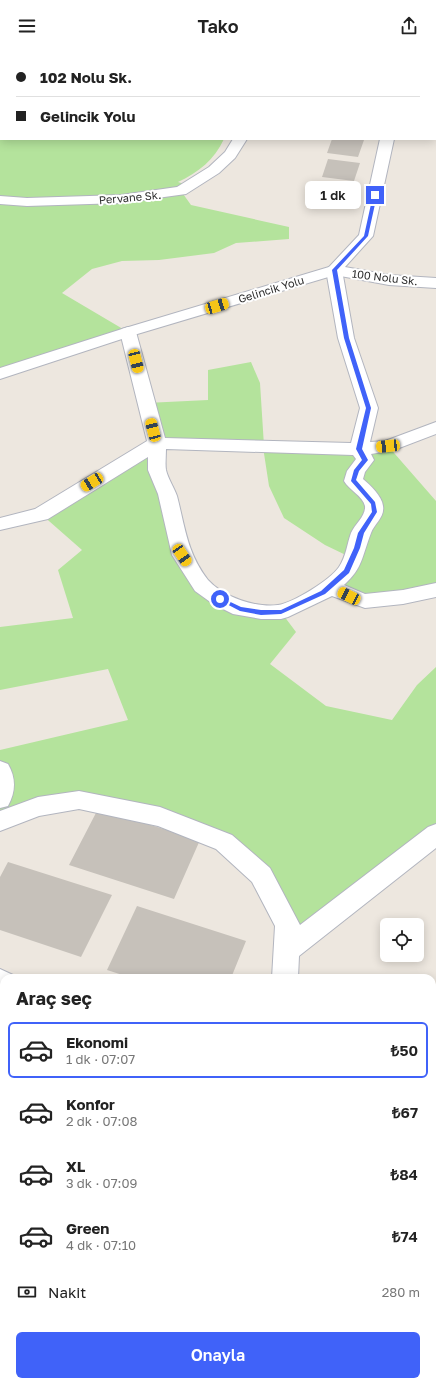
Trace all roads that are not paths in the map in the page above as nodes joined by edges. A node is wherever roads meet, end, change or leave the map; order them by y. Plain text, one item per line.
1 (239, 140) edge
2 (386, 140) edge
3 (0, 200) edge
4 (334, 270) junction
5 (436, 283) edge
6 (128, 332) junction
7 (0, 374) edge
8 (436, 428) edge
9 (157, 443) junction
10 (359, 449) junction
11 (0, 524) edge
12 (330, 586) junction
13 (436, 590) edge
14 (0, 770) edge
15 (0, 799) edge
16 (0, 821) edge
17 (436, 834) edge
18 (286, 951) junction
19 (285, 974) edge

1 - 3 street, Pervane Sk.
2 - 4 street, Gelincik Yolu
4 - 5 street, 100 Nolu Sk.
4 - 6 street, Gelincik Yolu
4 - 10 street
6 - 7 street, Gelincik Yolu
6 - 9 street
8 - 10 street
9 - 10 street
9 - 11 street
9 - 12 street
10 - 12 street
12 - 13 street
14 - 15 street
16 - 18 street
17 - 18 street
18 - 19 street

